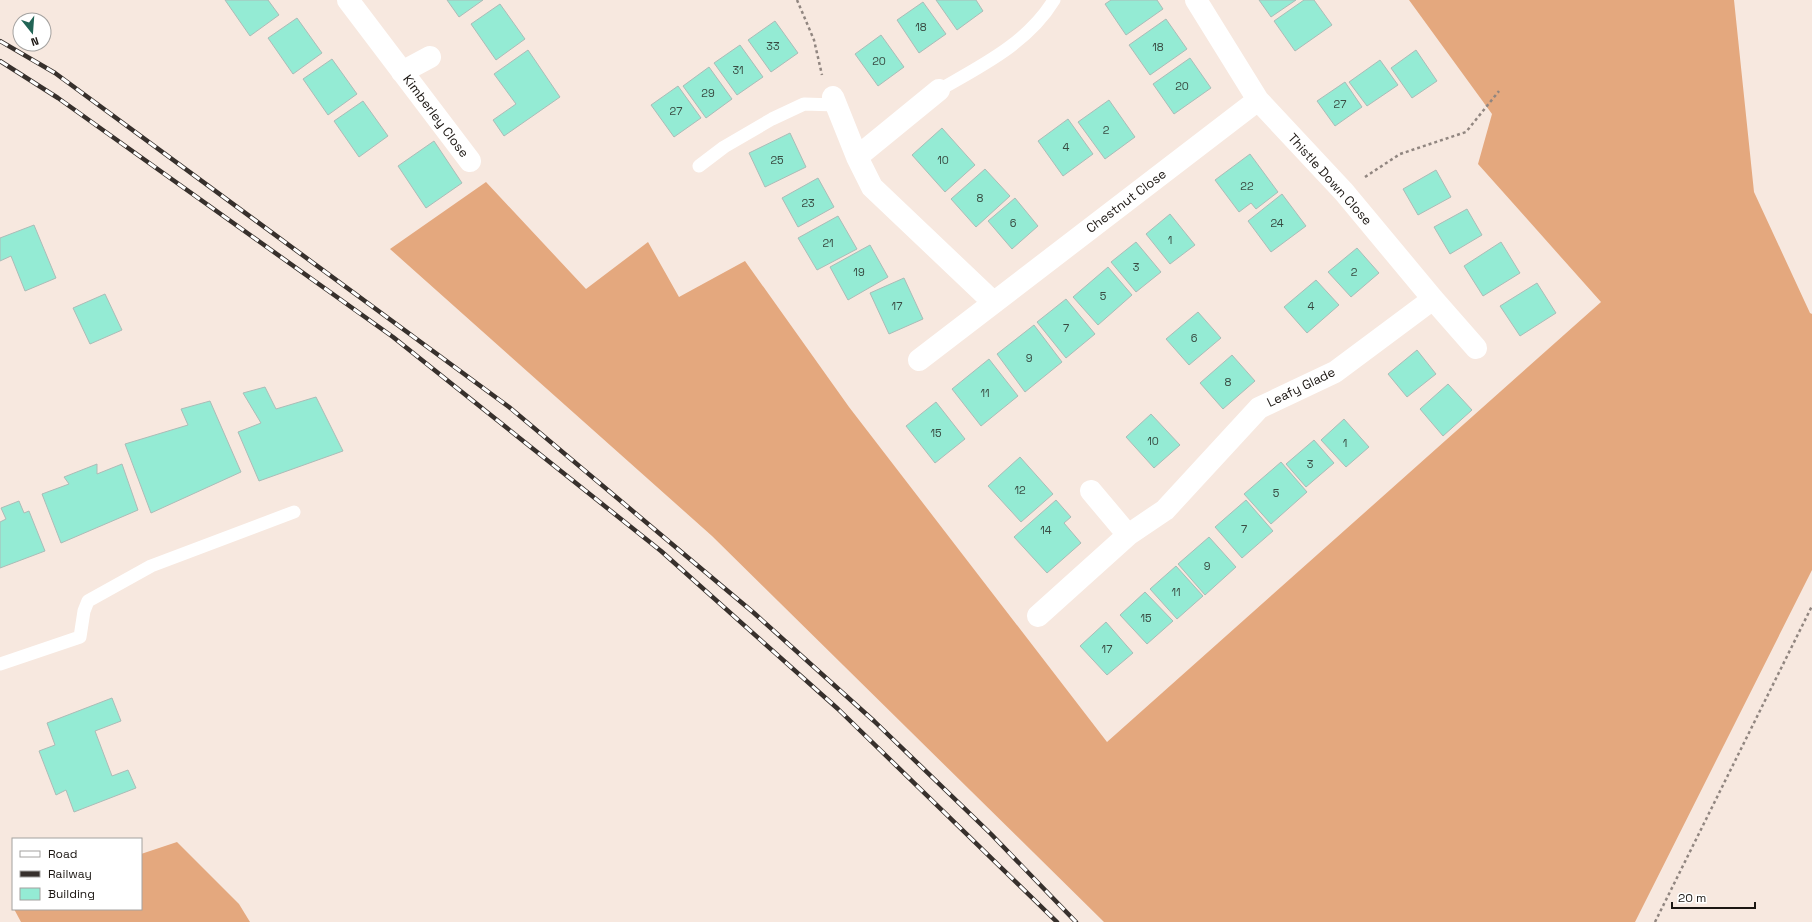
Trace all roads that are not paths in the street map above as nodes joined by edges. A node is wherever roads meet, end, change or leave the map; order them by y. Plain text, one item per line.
1 (348, 0) edge
2 (1054, 0) edge
3 (1196, 0) edge
4 (430, 57) dead end
5 (402, 72) junction
6 (939, 90) joint
7 (1258, 100) junction
8 (835, 101) joint
9 (857, 158) junction
10 (470, 161) dead end
11 (698, 166) dead end
12 (1433, 300) junction
13 (993, 302) junction
14 (1476, 348) dead end
15 (919, 360) dead end
16 (1091, 491) dead end
17 (294, 512) dead end
18 (1128, 535) junction
19 (1038, 616) dead end
20 (0, 664) edge

1 - 5 street, Kimberley Close
2 - 6 lane
3 - 7 street, Thistle Down Close
4 - 5 street, Kimberley Close
5 - 10 street, Kimberley Close
6 - 9 street
7 - 12 street, Thistle Down Close
7 - 13 street, Chestnut Close
8 - 9 street
8 - 11 lane
9 - 13 street
12 - 14 street, Thistle Down Close
12 - 18 street, Leafy Glade
13 - 15 street, Chestnut Close
16 - 18 street
17 - 20 lane
18 - 19 street, Leafy Glade

